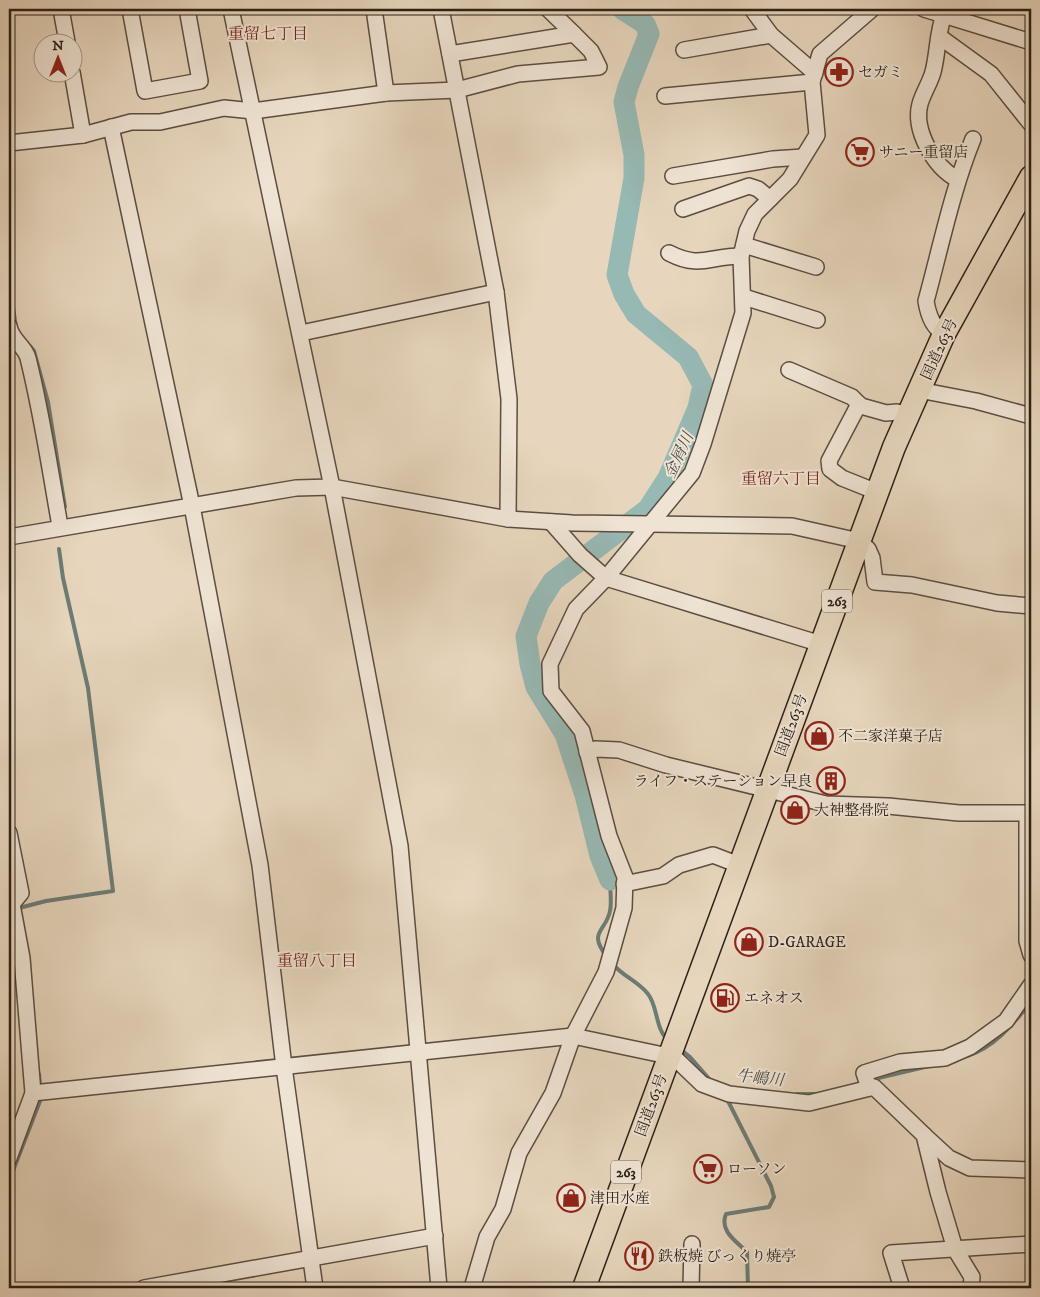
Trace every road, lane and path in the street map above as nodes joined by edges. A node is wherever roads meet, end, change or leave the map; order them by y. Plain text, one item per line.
1 (61, 9) edge
2 (130, 9) edge
3 (188, 9) edge
4 (231, 9) edge
5 (374, 9) edge
6 (441, 9) edge
7 (548, 9) edge
8 (752, 9) edge
9 (872, 9) edge
10 (924, 9) edge
11 (944, 15) junction
12 (65, 32) edge
13 (574, 34) junction
14 (771, 35) junction
15 (940, 37) junction
16 (1031, 42) edge
17 (684, 50) dead end
18 (450, 54) junction
19 (813, 77) junction
20 (74, 82) edge
21 (457, 90) junction
22 (386, 93) junction
23 (665, 96) dead end
24 (253, 112) junction
25 (1031, 124) edge
26 (112, 127) junction
27 (83, 135) junction
28 (973, 139) dead end
29 (9, 143) edge
30 (803, 157) junction
31 (673, 176) dead end
32 (1031, 177) edge
33 (957, 179) junction
34 (770, 200) junction
35 (684, 209) dead end
36 (742, 251) junction
37 (669, 253) dead end
38 (816, 267) dead end
39 (496, 292) junction
40 (744, 297) junction
41 (817, 320) dead end
42 (9, 326) edge
43 (301, 333) junction
44 (944, 334) junction
45 (789, 370) dead end
46 (919, 390) junction
47 (859, 404) junction
48 (908, 416) junction
49 (1031, 416) edge
50 (332, 487) junction
51 (877, 492) junction
52 (192, 506) junction
53 (508, 519) junction
54 (551, 522) junction
55 (650, 523) junction
56 (60, 526) junction
57 (9, 536) edge
58 (859, 541) junction
59 (606, 578) junction
60 (1031, 606) edge
61 (821, 644) junction
62 (588, 752) junction
63 (767, 791) junction
64 (1029, 813) edge
65 (9, 833) edge
66 (739, 866) junction
67 (624, 884) junction
68 (10, 905) edge
69 (1031, 955) edge
70 (1031, 985) edge
71 (573, 1036) junction
72 (672, 1047) junction
73 (417, 1053) junction
74 (284, 1067) junction
75 (866, 1081) junction
76 (33, 1094) junction
77 (924, 1134) junction
78 (9, 1158) edge
79 (1031, 1170) edge
80 (435, 1236) junction
81 (692, 1244) dead end
82 (1031, 1244) edge
83 (955, 1249) junction
84 (310, 1259) junction
85 (144, 1288) edge
86 (315, 1288) edge
87 (439, 1288) edge
88 (472, 1288) edge
89 (584, 1288) edge
90 (691, 1288) edge
91 (902, 1288) edge
92 (971, 1288) edge

1 - 12 street
2 - 3 street
4 - 24 street
5 - 22 street
6 - 18 street
7 - 13 street
8 - 14 street
9 - 19 street
10 - 11 street
11 - 15 street
11 - 16 street
13 - 18 street
13 - 21 street
14 - 17 street
14 - 19 street
15 - 25 street
15 - 33 street
18 - 21 street
19 - 23 street
19 - 30 street
20 - 27 street
21 - 22 street
21 - 39 street
22 - 24 street
24 - 26 street
24 - 43 street
26 - 27 street
26 - 52 street
27 - 29 street
28 - 33 street
30 - 31 street
30 - 34 street
32 - 44 highway, 国道263号 / 263
33 - 44 street
34 - 35 street
34 - 36 street
36 - 37 street
36 - 38 street
36 - 40 street
39 - 43 street
39 - 53 street
40 - 41 street
40 - 55 street
42 - 56 street
43 - 50 street
44 - 46 highway, 国道263号 / 263
45 - 47 street
46 - 48 highway, 国道263号 / 263
46 - 49 street
47 - 48 street
47 - 51 street
48 - 51 highway, 国道263号 / 263
50 - 52 street
50 - 53 street
50 - 73 street
51 - 58 highway, 国道263号 / 263
52 - 56 street
52 - 74 street
53 - 54 street
54 - 55 street
54 - 59 street
55 - 58 street
55 - 59 street
56 - 57 street
58 - 60 street
58 - 61 highway, 国道263号 / 263
59 - 61 street
59 - 62 street
61 - 63 highway, 国道263号 / 263
62 - 63 street
62 - 67 street
63 - 64 street
63 - 66 highway, 国道263号 / 263
64 - 69 street
65 - 68 street
66 - 67 street
66 - 72 highway, 国道263号 / 263
67 - 71 street
68 - 76 street
70 - 75 street
71 - 72 street
71 - 73 street
71 - 88 street
72 - 75 street
72 - 89 highway, 国道263号 / 263
73 - 74 street
73 - 80 street
74 - 76 street
74 - 84 street
75 - 77 street
76 - 78 street
77 - 79 street
77 - 83 street
80 - 84 street
80 - 87 street
81 - 90 street
82 - 83 street
83 - 91 street
83 - 92 street
84 - 85 street
84 - 86 street

